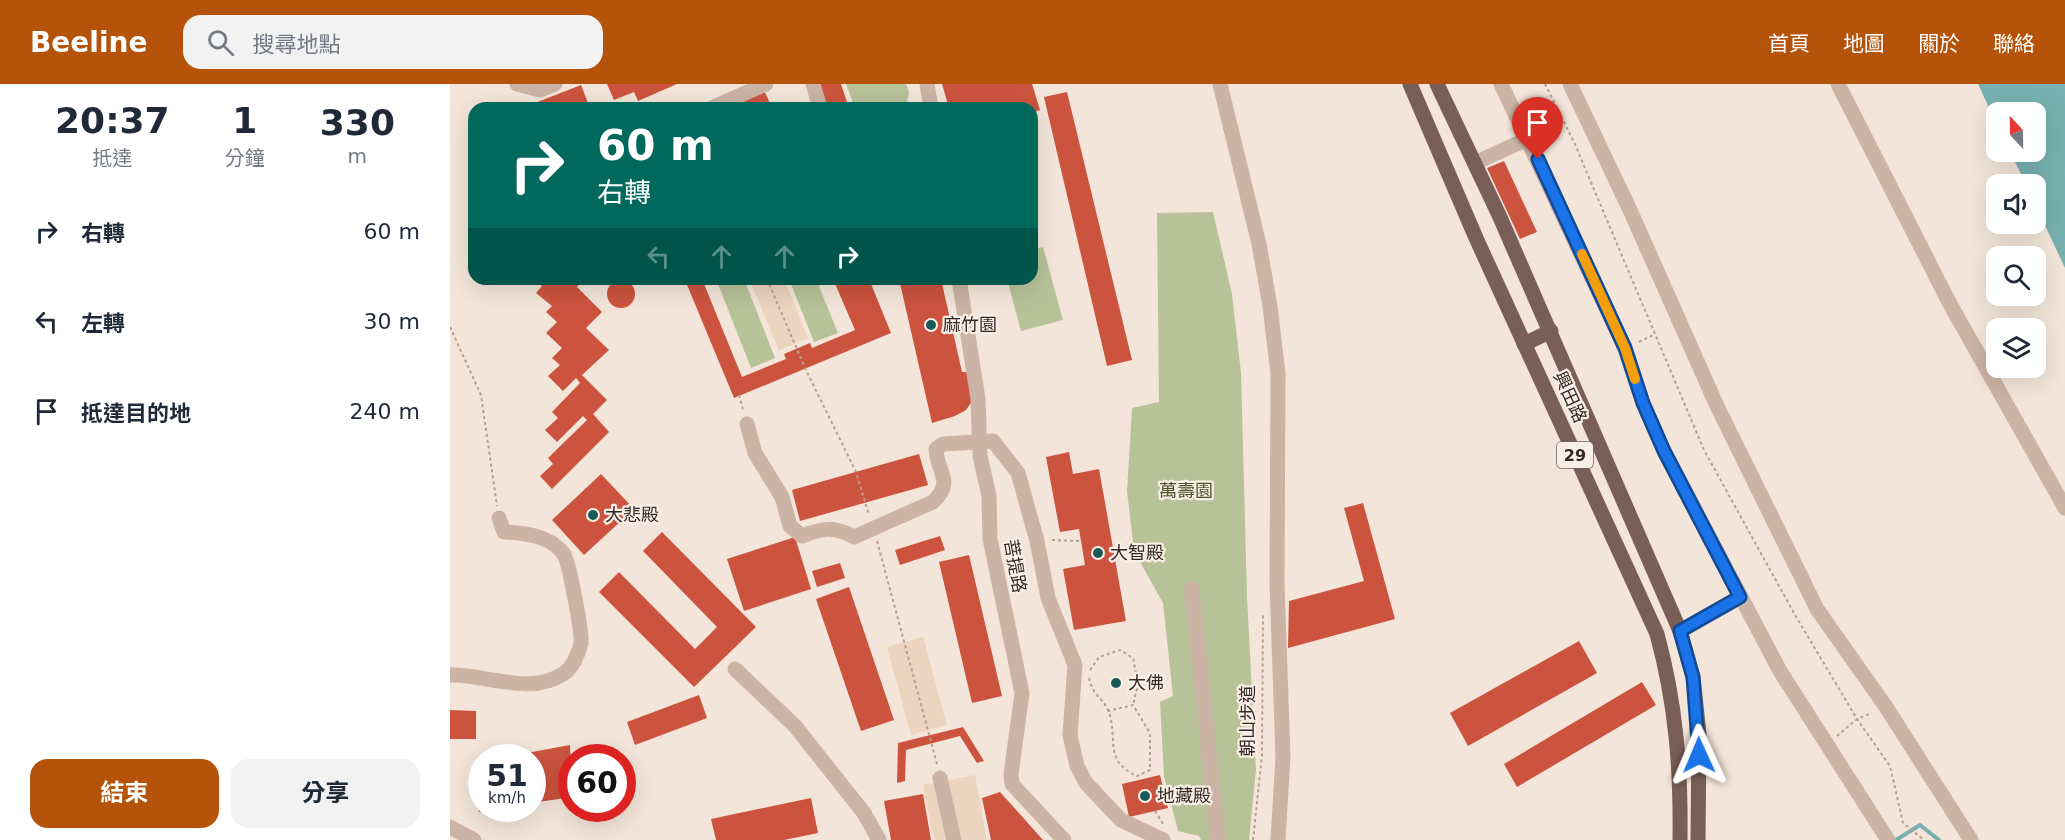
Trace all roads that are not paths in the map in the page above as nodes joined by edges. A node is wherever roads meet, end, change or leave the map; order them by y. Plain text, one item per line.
1 (517, 84) edge
2 (555, 84) edge
3 (766, 84) edge
4 (813, 84) edge
5 (927, 84) edge
6 (1221, 84) edge
7 (1410, 84) edge
8 (1437, 84) edge
9 (1501, 84) edge
10 (1570, 84) edge
11 (1838, 84) edge
12 (725, 102) edge
13 (818, 102) edge
14 (930, 102) edge
15 (1462, 136) junction
16 (1528, 138) junction
17 (1438, 149) junction
18 (1475, 163) junction
19 (959, 285) edge
20 (1551, 331) junction
21 (1524, 344) junction
22 (747, 424) dead end
23 (980, 443) junction
24 (2065, 508) edge
25 (499, 518) road end
26 (1192, 589) dead end
27 (1740, 597) junction
28 (1680, 631) junction
29 (735, 669) dead end
30 (450, 675) edge
31 (940, 778) road end
32 (450, 827) edge
33 (474, 840) edge
34 (879, 840) edge
35 (954, 840) edge
36 (1064, 840) edge
37 (1162, 840) edge
38 (1218, 840) edge
39 (1278, 840) edge
40 (1680, 840) edge
41 (1698, 840) edge
42 (1888, 840) edge
43 (1971, 840) edge

1 - 2 street
3 - 12 street
4 - 13 street
5 - 14 street
6 - 39 street
7 - 17 main road, 興田路 / 29
8 - 15 main road, 興田路 / 29
9 - 16 street
10 - 43 street
11 - 24 street
15 - 17 main road
15 - 18 main road, 興田路 / 29
16 - 18 street
16 - 27 street
17 - 21 main road, 興田路 / 29
18 - 20 main road, 興田路 / 29
19 - 23 street, 菩提路
20 - 21 main road
20 - 28 main road, 興田路 / 29
21 - 40 main road, 興田路 / 29
22 - 23 street
23 - 36 street, 菩提路
23 - 37 street
25 - 30 street
26 - 38 street
27 - 28 street
27 - 42 street
28 - 41 main road, 興田路 / 29
29 - 34 street
31 - 35 street
32 - 33 street

